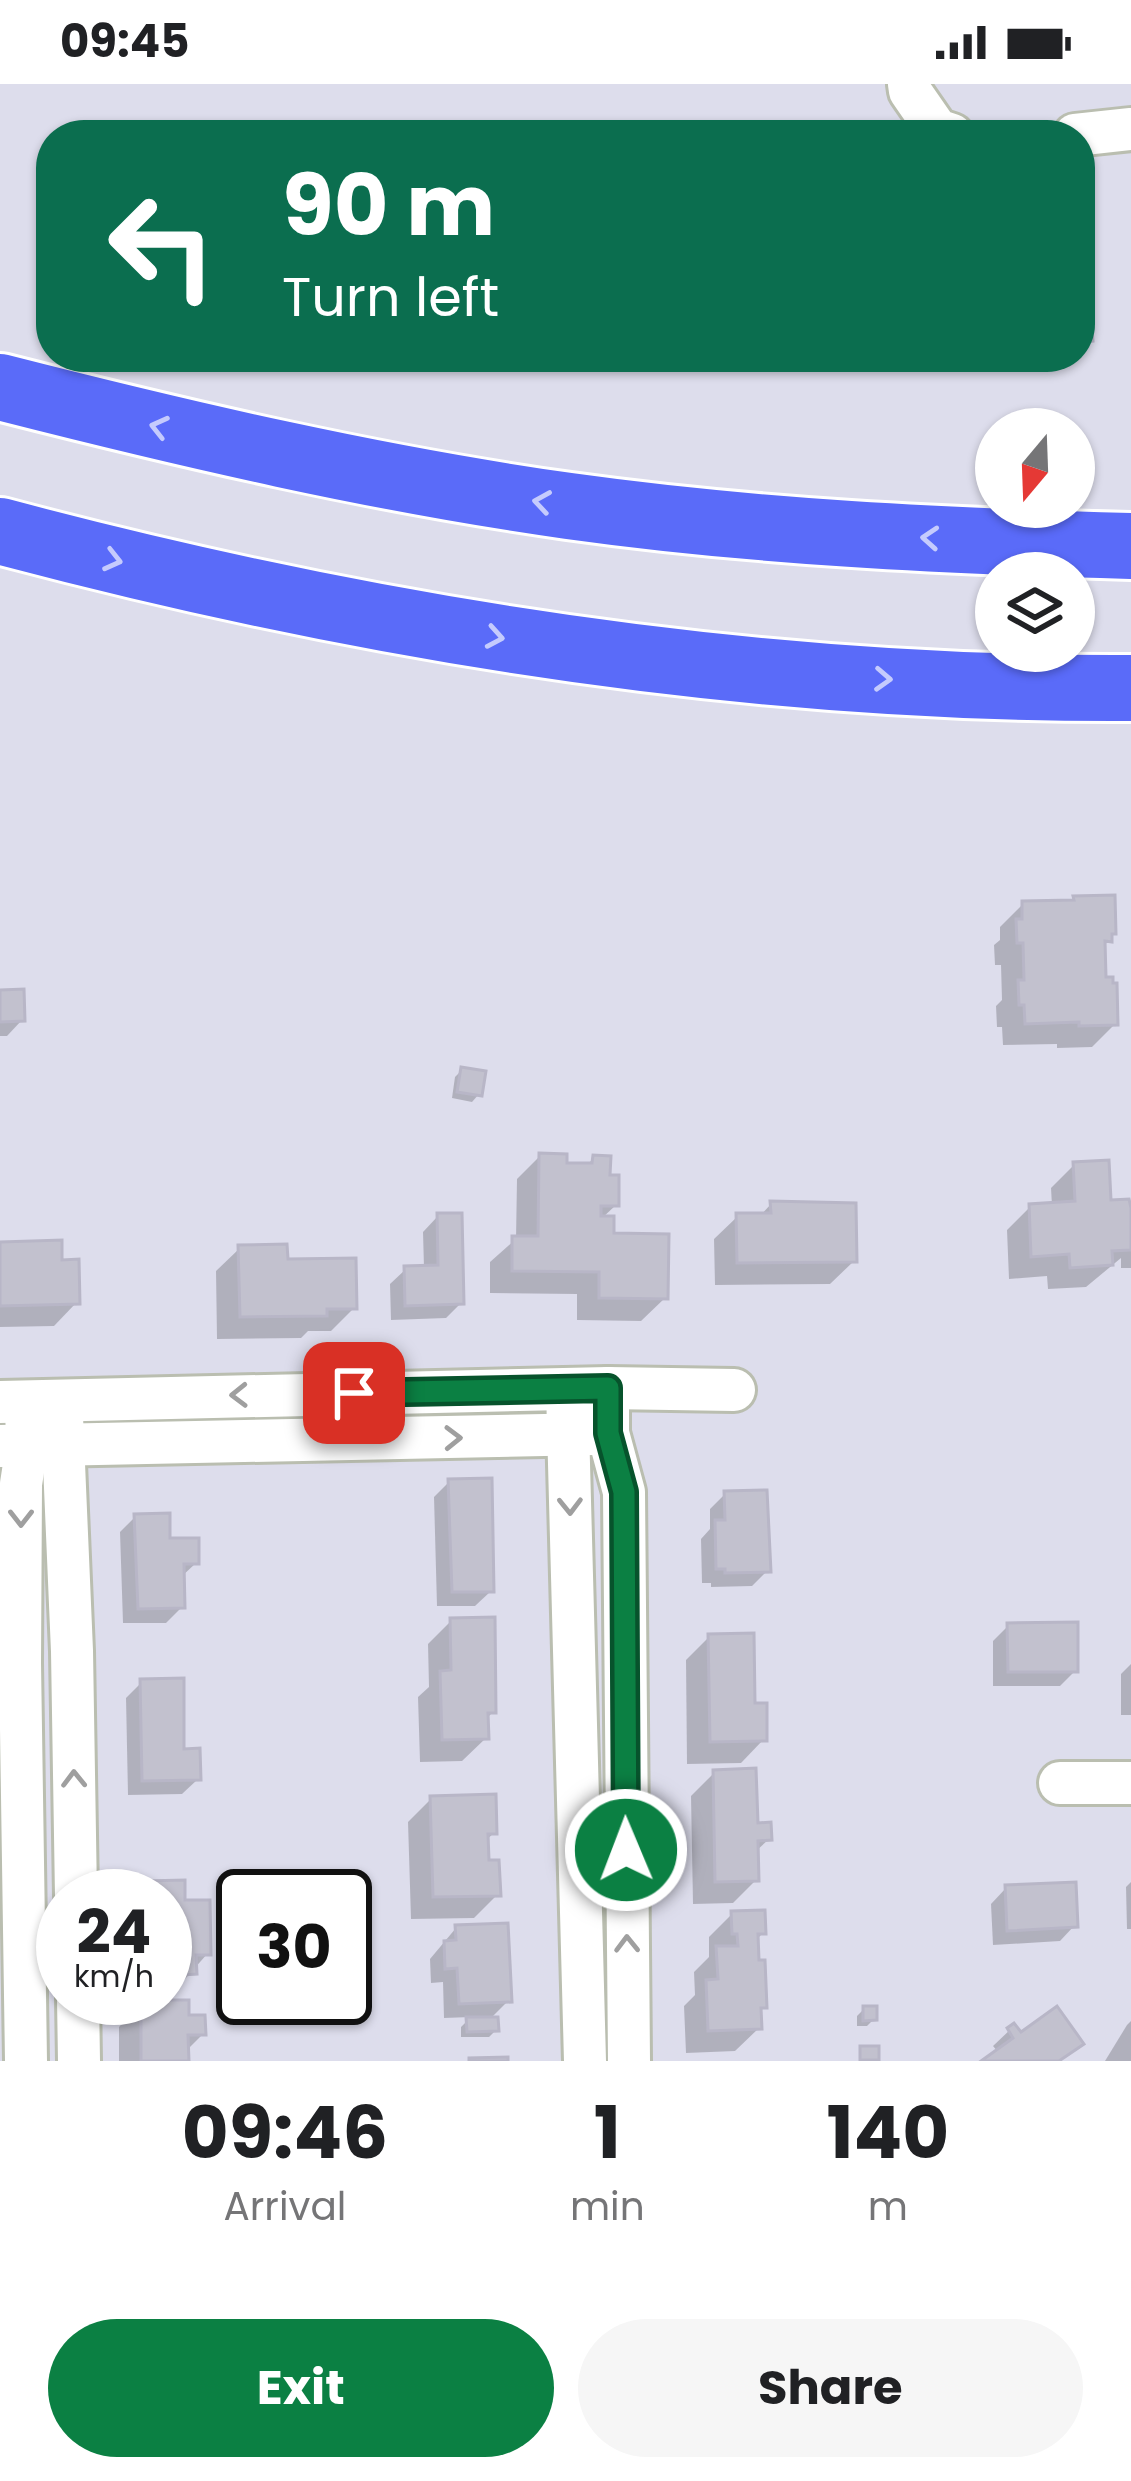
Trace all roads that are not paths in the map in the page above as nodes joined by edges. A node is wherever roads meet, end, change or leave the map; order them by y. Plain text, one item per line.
1 (909, 84) edge
2 (933, 120) edge
3 (1131, 129) edge
4 (1095, 133) edge
5 (0, 387) edge
6 (0, 531) edge
7 (1131, 546) edge
8 (1131, 688) edge
9 (587, 1388) junction
10 (734, 1390) dead end
11 (29, 1402) edge
12 (588, 1434) junction
13 (30, 1446) edge
14 (1060, 1783) dead end
15 (1131, 1783) edge
16 (76, 1869) edge
17 (78, 2025) edge
18 (26, 2061) edge
19 (79, 2061) edge
20 (585, 2061) edge
21 (629, 2061) edge

1 - 2 street
3 - 4 street
7 -> 5 highway
6 -> 8 highway
9 - 10 street
9 -> 11 street
9 - 12 street
11 - 13 street
13 -> 12 street
12 -> 20 street
21 -> 12 street
16 -> 13 street
13 -> 18 street
14 - 15 street
17 - 19 street

